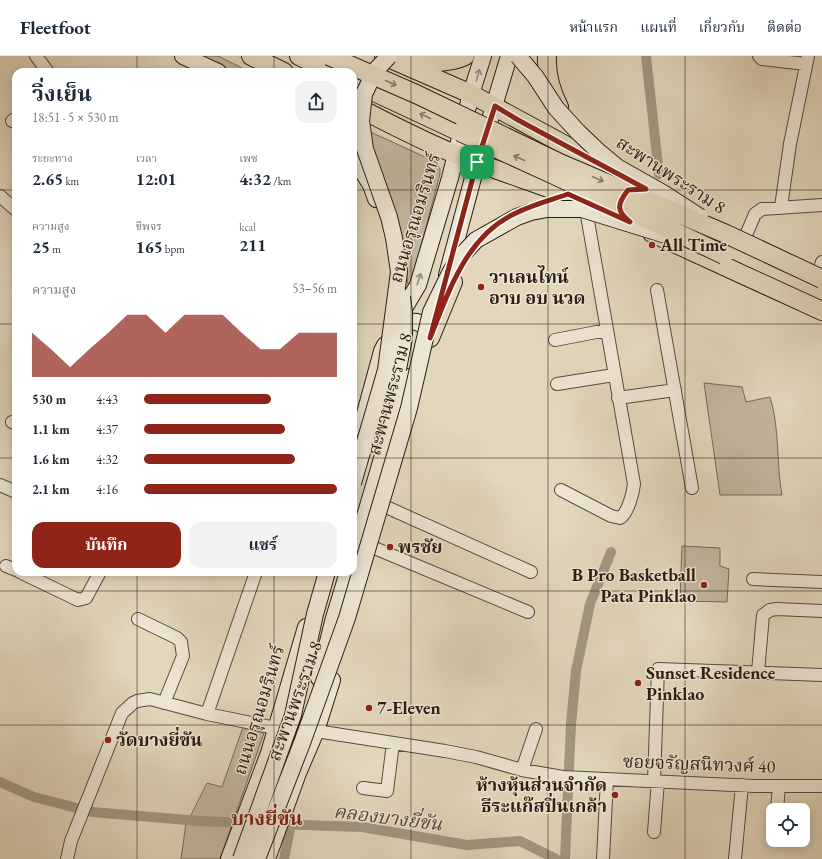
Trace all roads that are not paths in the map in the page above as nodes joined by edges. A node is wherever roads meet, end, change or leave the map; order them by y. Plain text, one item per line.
1 (36, 56) edge
2 (183, 56) edge
3 (250, 56) edge
4 (299, 56) edge
5 (465, 56) edge
6 (483, 56) edge
7 (509, 56) edge
8 (518, 56) edge
9 (547, 56) edge
10 (759, 56) edge
11 (386, 60) edge
12 (807, 60) edge
13 (327, 64) edge
14 (45, 68) edge
15 (209, 68) edge
16 (261, 68) edge
17 (276, 68) edge
18 (338, 68) edge
19 (357, 75) edge
20 (357, 84) edge
21 (471, 94) junction
22 (495, 106) junction
23 (357, 107) edge
24 (455, 155) junction
25 (595, 161) junction
26 (357, 162) edge
27 (477, 162) junction
28 (646, 189) junction
29 (568, 194) junction
30 (0, 196) edge
31 (584, 201) junction
32 (822, 205) edge
33 (12, 206) edge
34 (781, 207) junction
35 (630, 222) junction
36 (726, 234) junction
37 (746, 235) junction
38 (724, 254) junction
39 (821, 270) edge
40 (399, 272) junction
41 (657, 290) dead end
42 (822, 298) edge
43 (822, 310) edge
44 (431, 312) junction
45 (393, 328) junction
46 (606, 330) junction
47 (430, 338) junction
48 (555, 340) dead end
49 (382, 351) junction
50 (614, 375) junction
51 (557, 384) dead end
52 (675, 390) junction
53 (618, 398) junction
54 (357, 442) edge
55 (357, 469) edge
56 (0, 485) edge
57 (692, 488) dead end
58 (12, 490) edge
59 (561, 490) dead end
60 (384, 506) junction
61 (357, 507) edge
62 (357, 543) edge
63 (372, 547) junction
64 (531, 572) dead end
65 (28, 576) edge
66 (98, 576) edge
67 (255, 576) edge
68 (320, 576) edge
69 (326, 576) edge
70 (337, 576) edge
71 (346, 576) edge
72 (753, 580) dead end
73 (822, 582) edge
74 (822, 611) edge
75 (528, 612) dead end
76 (329, 616) junction
77 (138, 619) dead end
78 (758, 672) junction
79 (822, 675) edge
80 (164, 703) junction
81 (207, 714) junction
82 (276, 728) junction
83 (536, 729) dead end
84 (316, 731) junction
85 (393, 743) junction
86 (269, 752) junction
87 (522, 770) junction
88 (298, 773) junction
89 (607, 779) junction
90 (656, 781) junction
91 (742, 785) junction
92 (778, 786) junction
93 (822, 786) edge
94 (363, 788) dead end
95 (777, 803) edge
96 (654, 832) dead end
97 (235, 855) edge
98 (67, 859) edge
99 (264, 859) edge
100 (603, 859) edge
101 (735, 859) edge

1 - 14 street
2 - 15 main road
3 - 16 main road
3 - 17 main road
4 - 13 main road
5 - 11 main road
21 -> 6 main road, ถนนอรุณอมรินทร์
7 - 22 main road
8 - 36 main road, สะพานพระราม 8, bridge
9 - 25 main road
10 - 12 street
11 - 21 main road
11 - 40 main road, สะพานพระราม 8, bridge
12 - 34 street
13 -> 18 main road, bridge
19 -> 36 main road, bridge
38 -> 20 main road, bridge
21 - 22 main road
21 - 24 main road, ถนนอรุณอมรินทร์
22 - 25 main road
22 - 27 main road
23 - 24 main road
24 - 27 main road
45 -> 24 main road, ถนนอรุณอมรินทร์
25 - 28 main road
26 - 49 main road
27 - 29 main road
27 - 47 main road
28 - 35 main road
28 - 37 main road
29 - 31 main road
29 - 47 main road
30 - 33 street
31 - 35 main road
31 - 46 street
32 - 34 street
34 - 37 street
35 - 43 main road
36 - 39 main road, bridge
37 - 39 main road
38 - 42 main road
38 - 44 main road, สะพานพระราม 8, bridge
40 - 55 main road, สะพานพระราม 8, bridge
40 - 61 main road, bridge
41 - 52 street
44 - 62 main road, bridge
44 - 99 main road, สะพานพระราม 8, bridge
45 - 47 main road
45 - 49 main road, ถนนอรุณอมรินทร์
46 - 48 street
46 - 50 street
47 - 60 main road
49 - 54 main road, ถนนอรุณอมรินทร์
50 - 51 street
50 - 53 street
52 - 53 street
52 - 57 street
53 - 59 street
56 - 58 street
60 - 63 main road
60 - 64 street
63 - 75 street
63 - 84 main road
65 - 66 street
67 - 81 street
68 - 82 main road, ถนนอรุณอมรินทร์
69 - 97 main road, สะพานพระราม 8, bridge
70 - 76 main road
71 - 76 main road
72 - 73 street
74 - 78 street
76 - 86 main road
76 - 88 main road
77 - 80 street
78 - 79 street
78 - 90 street
80 - 81 street
80 - 98 street
81 - 82 street
82 - 86 main road, ถนนอรุณอมรินทร์
83 - 87 street
84 - 85 street, ซอยจรัญสนิทวงศ์ 40
84 - 88 main road
85 - 87 street, ซอยจรัญสนิทวงศ์ 40
85 - 94 street
86 - 97 main road, ถนนอรุณอมรินทร์
87 - 89 street, ซอยจรัญสนิทวงศ์ 40
88 - 99 main road
89 - 90 street, ซอยจรัญสนิทวงศ์ 40
89 - 100 street
90 - 91 street, ซอยจรัญสนิทวงศ์ 40
90 - 96 street
91 - 92 street, ซอยจรัญสนิทวงศ์ 40
91 - 101 street
92 - 93 street, ซอยจรัญสนิทวงศ์ 40
92 - 95 street

